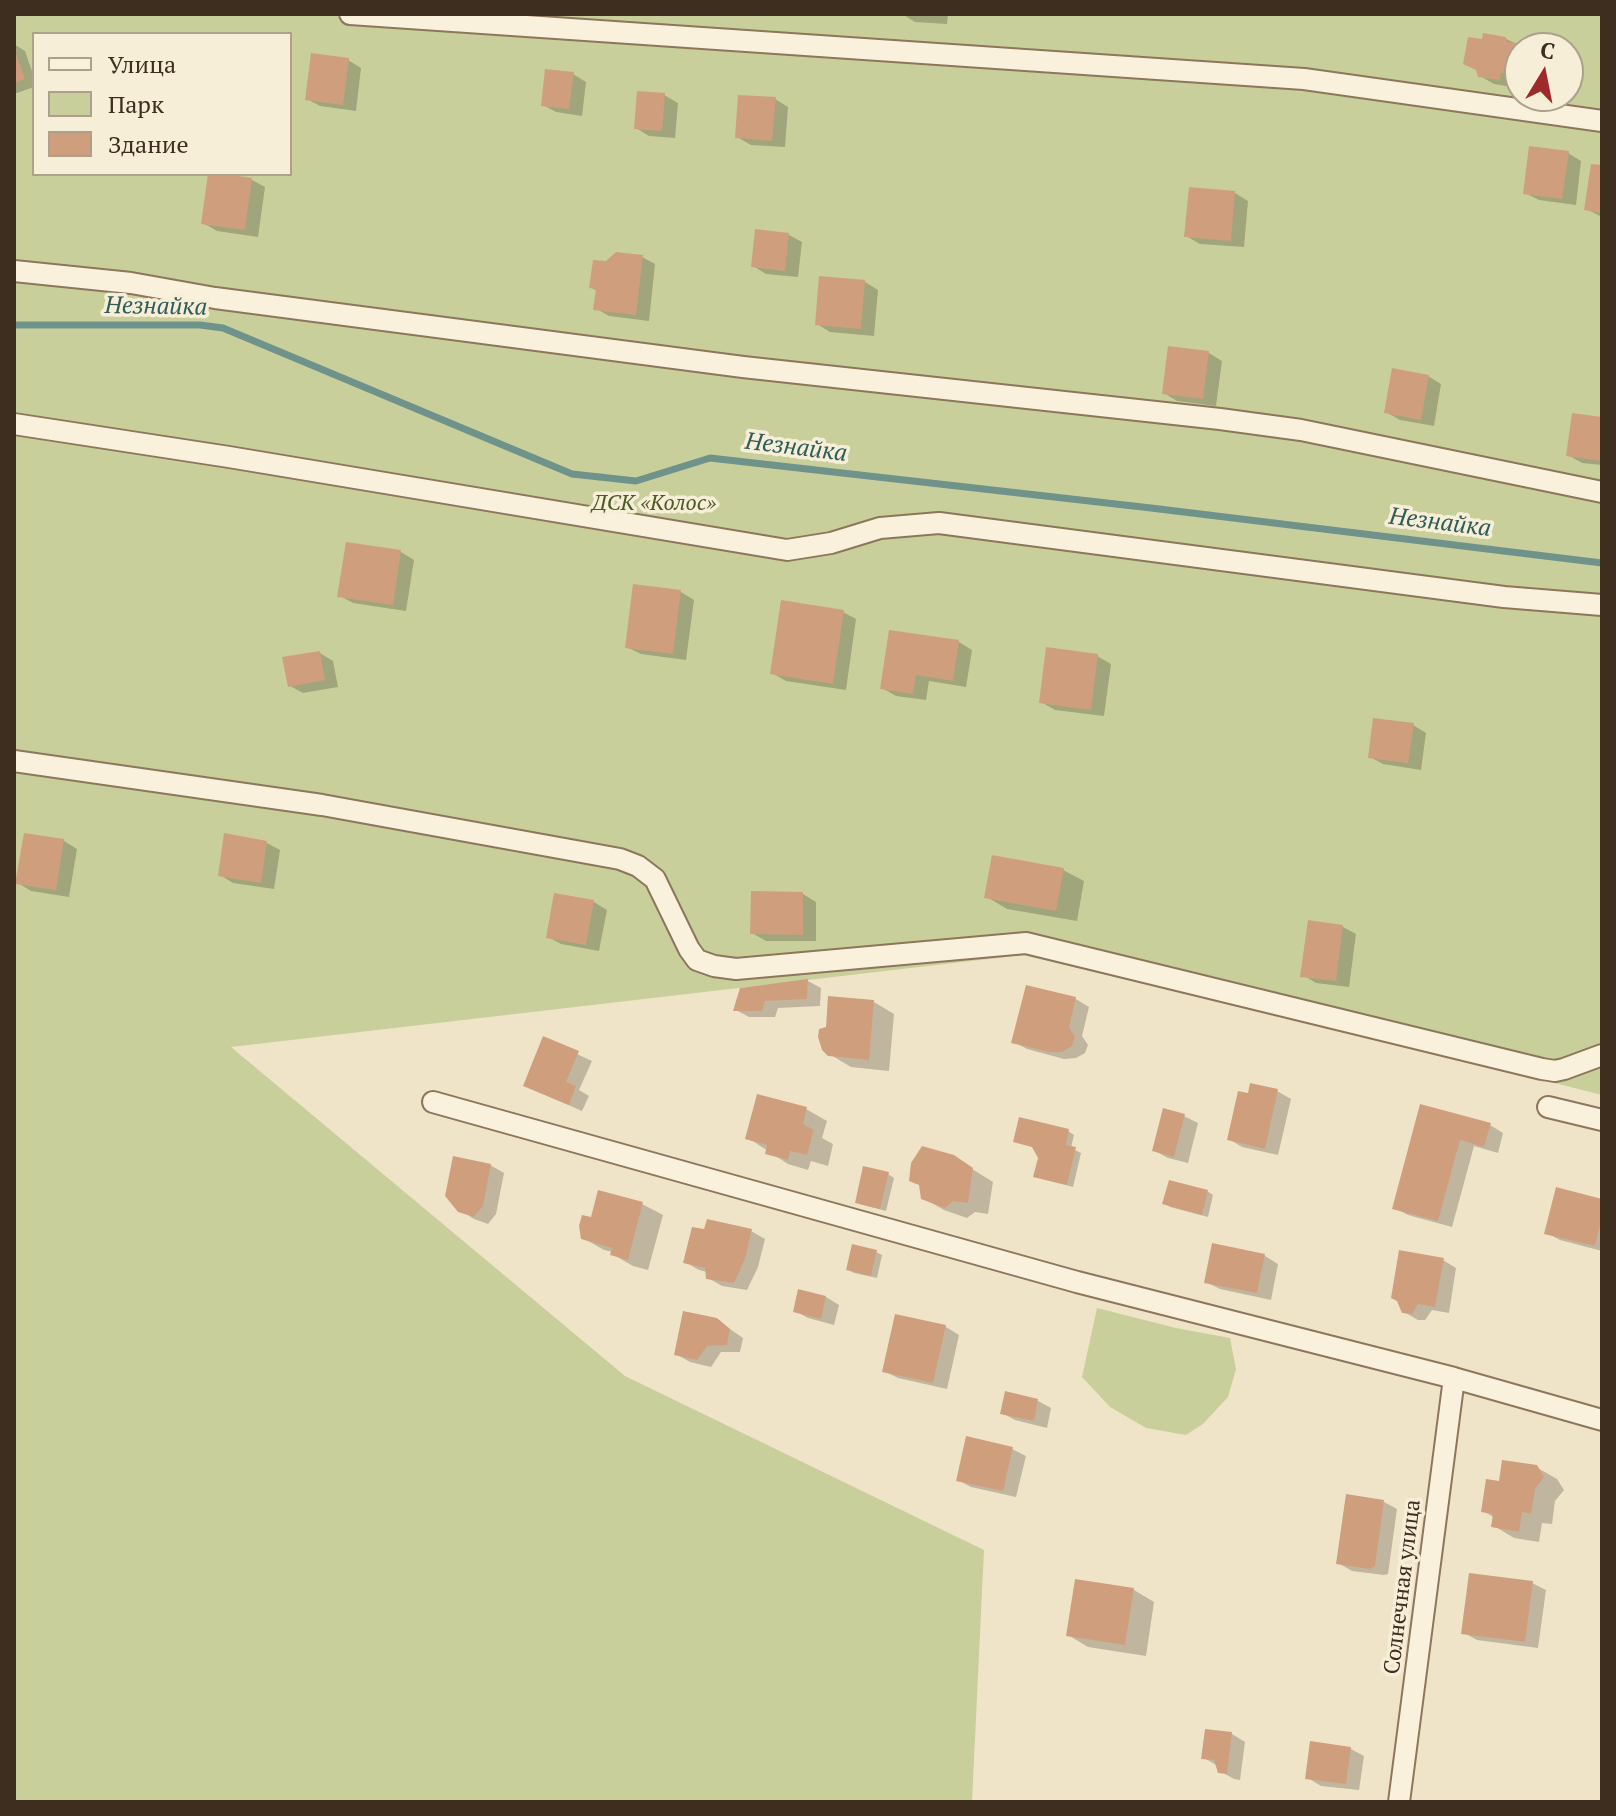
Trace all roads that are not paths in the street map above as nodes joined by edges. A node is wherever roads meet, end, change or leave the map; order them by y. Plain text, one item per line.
1 (350, 14) edge
2 (1602, 121) edge
3 (14, 271) edge
4 (14, 424) edge
5 (1602, 492) edge
6 (1602, 605) edge
7 (14, 761) edge
8 (1602, 1055) edge
9 (433, 1102) dead end
10 (1548, 1107) dead end
11 (1602, 1120) edge
12 (1454, 1378) junction
13 (1602, 1420) edge
14 (1399, 1802) edge

1 - 2 street
3 - 5 street
4 - 6 street
7 - 8 street
9 - 12 street
10 - 11 street
12 - 13 street
12 - 14 street, Солнечная улица

